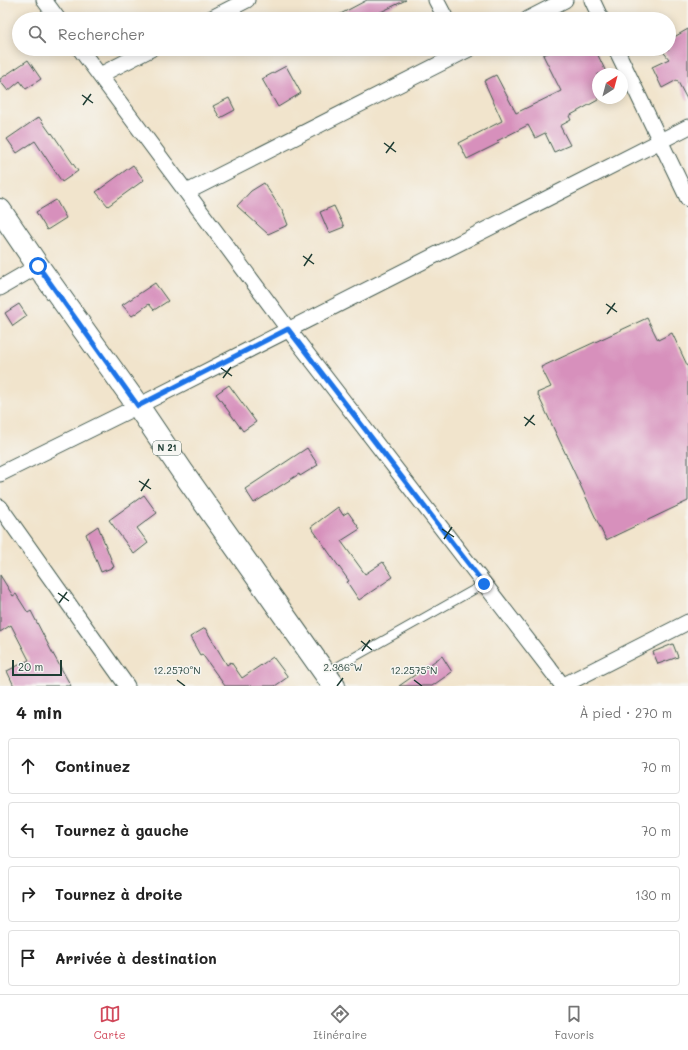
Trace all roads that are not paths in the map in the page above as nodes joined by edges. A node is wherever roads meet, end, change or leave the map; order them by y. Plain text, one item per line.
1 (44, 0) edge
2 (247, 0) edge
3 (436, 0) edge
4 (566, 0) edge
5 (592, 0) edge
6 (53, 12) edge
7 (224, 12) edge
8 (442, 12) edge
9 (542, 12) edge
10 (598, 12) edge
11 (85, 56) edge
12 (137, 56) edge
13 (453, 56) edge
14 (619, 56) edge
15 (100, 75) junction
16 (688, 127) edge
17 (660, 141) junction
18 (188, 192) junction
19 (688, 198) edge
20 (0, 210) edge
21 (38, 266) junction
22 (0, 288) edge
23 (288, 329) junction
24 (138, 406) junction
25 (0, 474) edge
26 (0, 507) edge
27 (484, 584) junction
28 (688, 622) edge
29 (330, 680) edge
30 (127, 686) edge
31 (562, 686) edge

1 - 6 street
2 - 7 street
3 - 8 street
4 - 9 street
5 - 10 street
11 - 15 street
12 - 15 street
13 - 18 street
14 - 17 street
15 - 18 street
16 - 17 street
17 - 19 street
17 - 23 street
18 - 23 street
20 - 21 main road, N 21
21 - 22 street
21 - 24 main road, N 21
23 - 24 street
23 - 27 street
24 - 25 street
24 - 29 main road, N 21
26 - 30 street
27 - 29 lane
27 - 31 street
28 - 31 street

